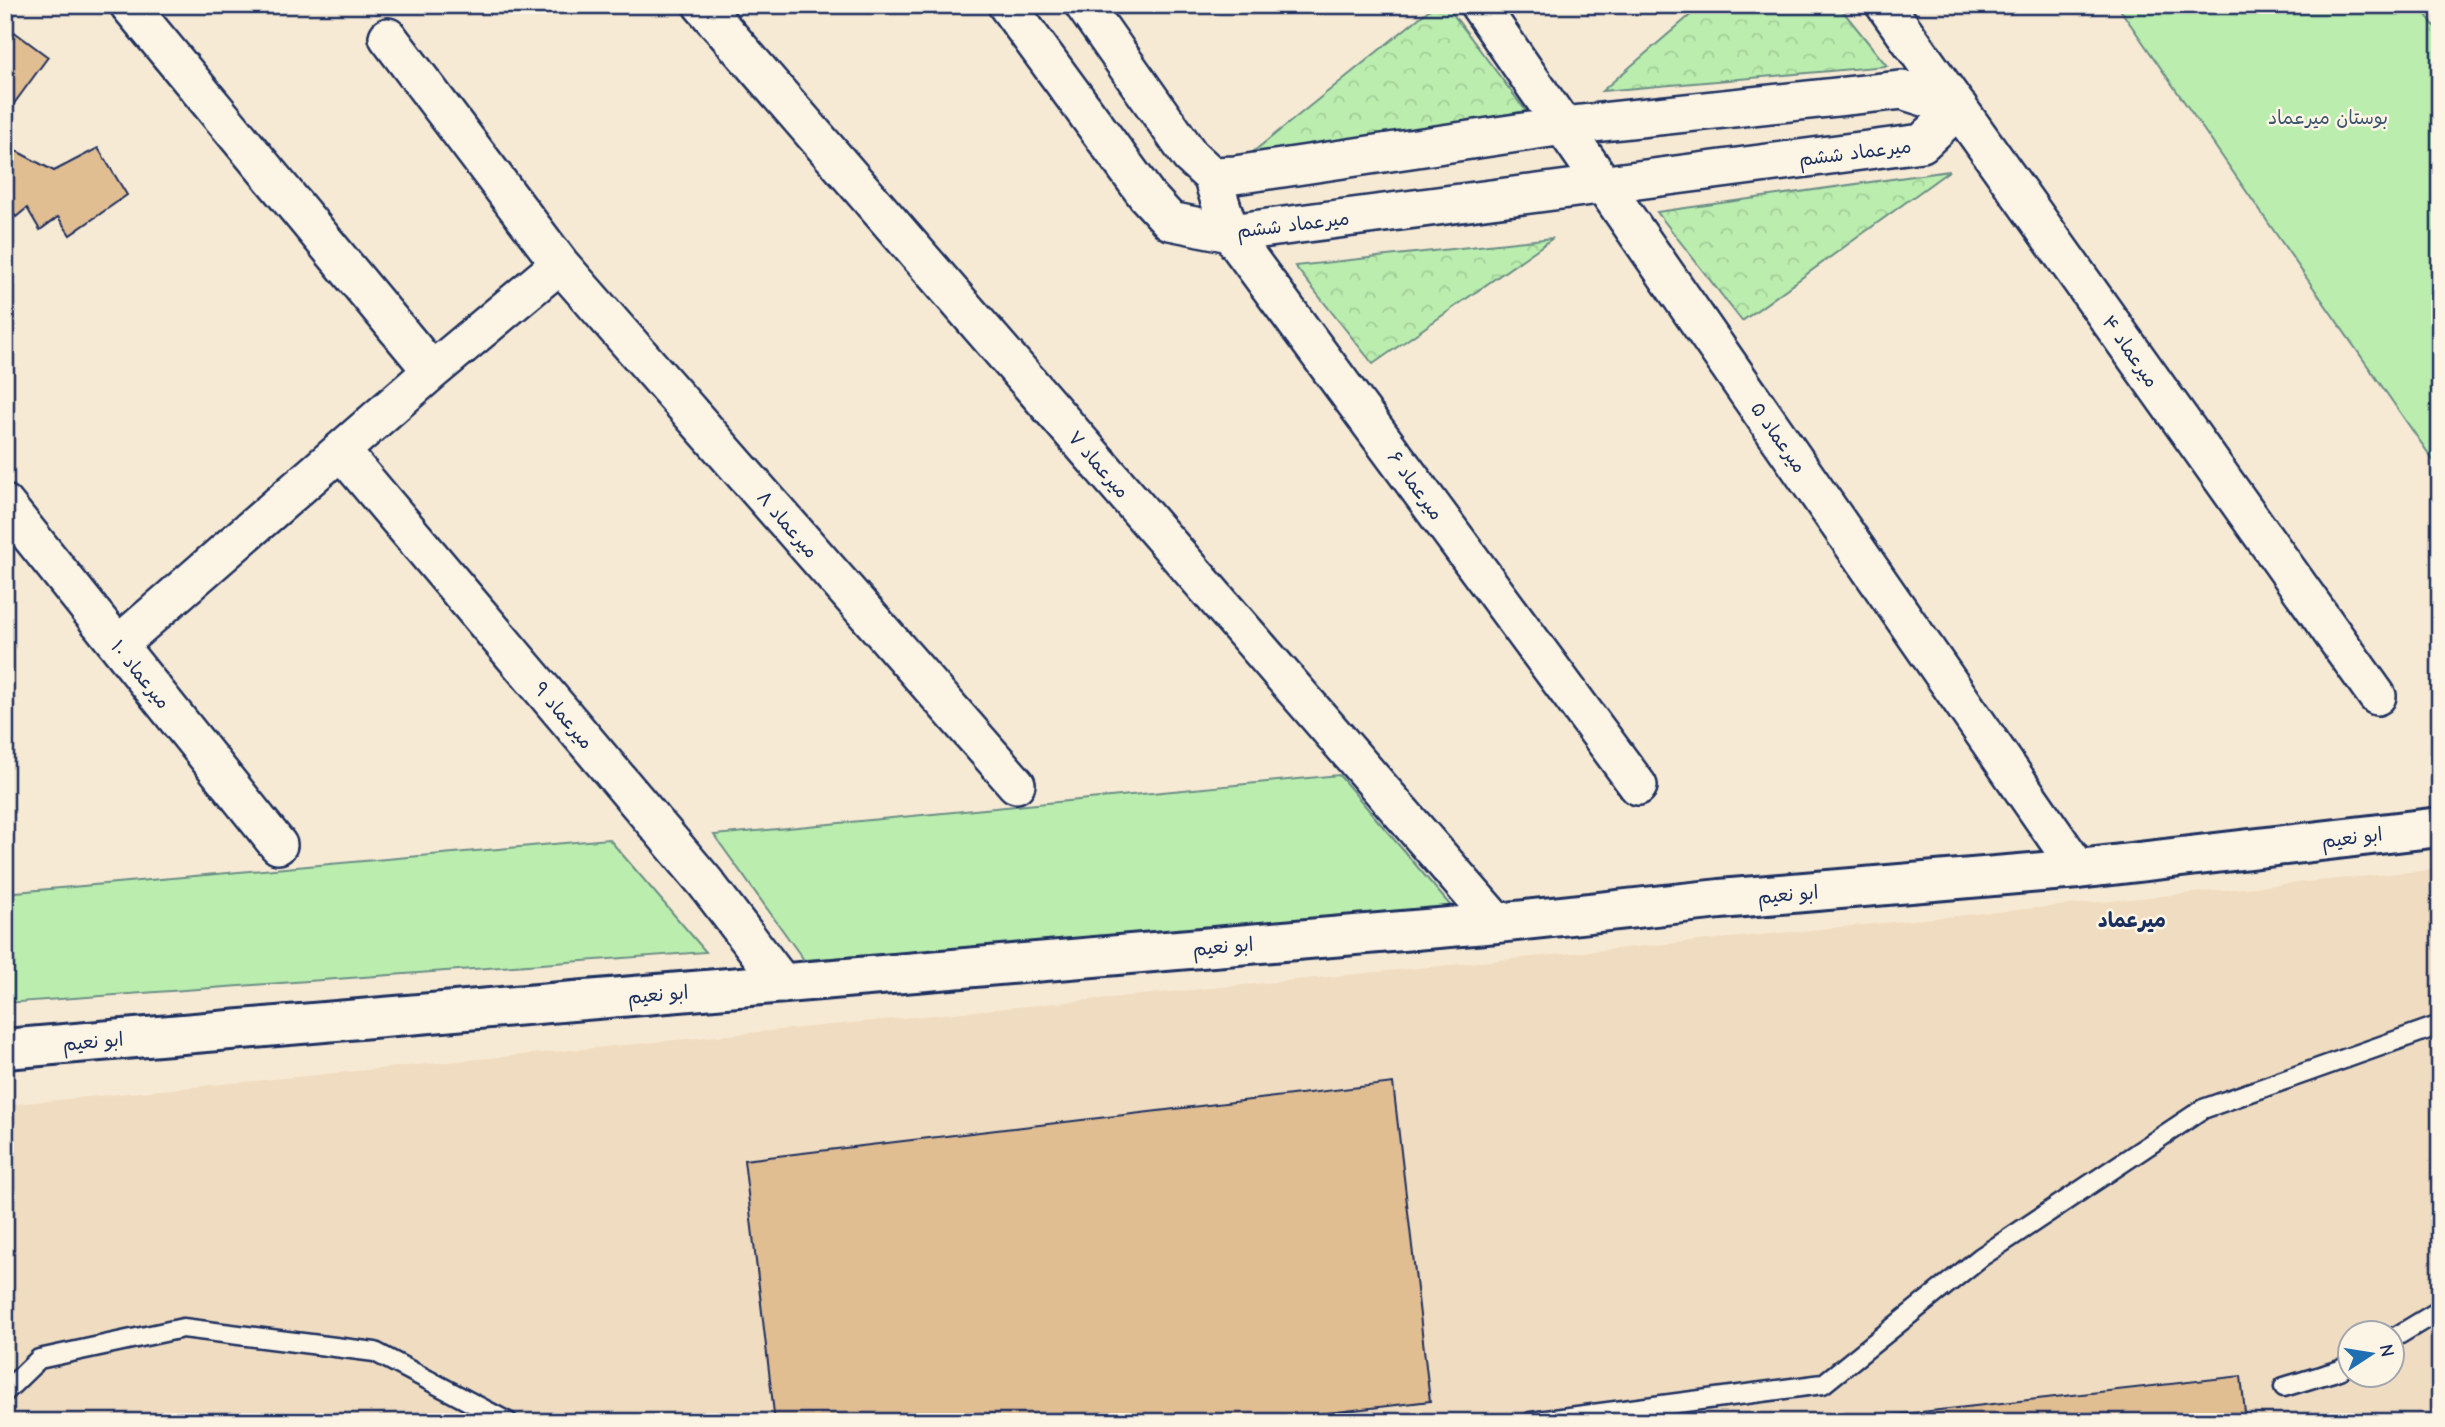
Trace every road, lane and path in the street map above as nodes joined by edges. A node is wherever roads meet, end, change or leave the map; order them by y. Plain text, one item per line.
1 (129, 5) edge
2 (702, 5) edge
3 (1007, 5) edge
4 (1084, 5) edge
5 (1479, 5) edge
6 (1885, 5) edge
7 (388, 37) dead end
8 (1959, 108) junction
9 (1564, 126) junction
10 (1212, 176) junction
11 (1605, 184) junction
12 (1230, 233) junction
13 (560, 264) junction
14 (432, 371) junction
15 (341, 451) junction
16 (5, 503) edge
17 (118, 645) junction
18 (2377, 696) dead end
19 (1016, 784) dead end
20 (1638, 786) dead end
21 (2440, 827) edge
22 (278, 845) dead end
23 (2078, 869) junction
24 (1497, 923) junction
25 (783, 984) junction
26 (2440, 1024) edge
27 (5, 1049) edge
28 (2440, 1310) edge
29 (2406, 1331) edge
30 (2336, 1371) edge
31 (2284, 1387) dead end
32 (5, 1392) edge
33 (508, 1422) edge
34 (1531, 1422) edge

1 - 14 street
2 - 24 street, میرعماد ۷
3 - 12 street, میرعماد ششم
4 - 10 street
5 - 9 street, میرعماد ۵
6 - 8 street, میرعماد ۴
7 - 13 street, میرعماد ۸
8 - 9 street
8 - 11 street, میرعماد ششم
8 - 18 street, میرعماد ۴
9 - 10 street
9 - 11 street, میرعماد ۵
10 - 12 street, میرعماد ۶
11 - 12 street, میرعماد ششم
11 - 23 street, میرعماد ۵
12 - 20 street, میرعماد ۶
13 - 14 street
13 - 19 street, میرعماد ۸
14 - 15 street
15 - 17 street
15 - 25 street, میرعماد ۹
16 - 17 street, میرعماد ۱۰
17 - 22 street, میرعماد ۱۰
21 - 23 main road, ابو نعیم
23 - 24 main road, ابو نعیم
24 - 25 main road, ابو نعیم
25 - 27 main road, ابو نعیم
26 - 34 lane
28 - 29 lane
30 - 31 lane
32 - 33 lane

